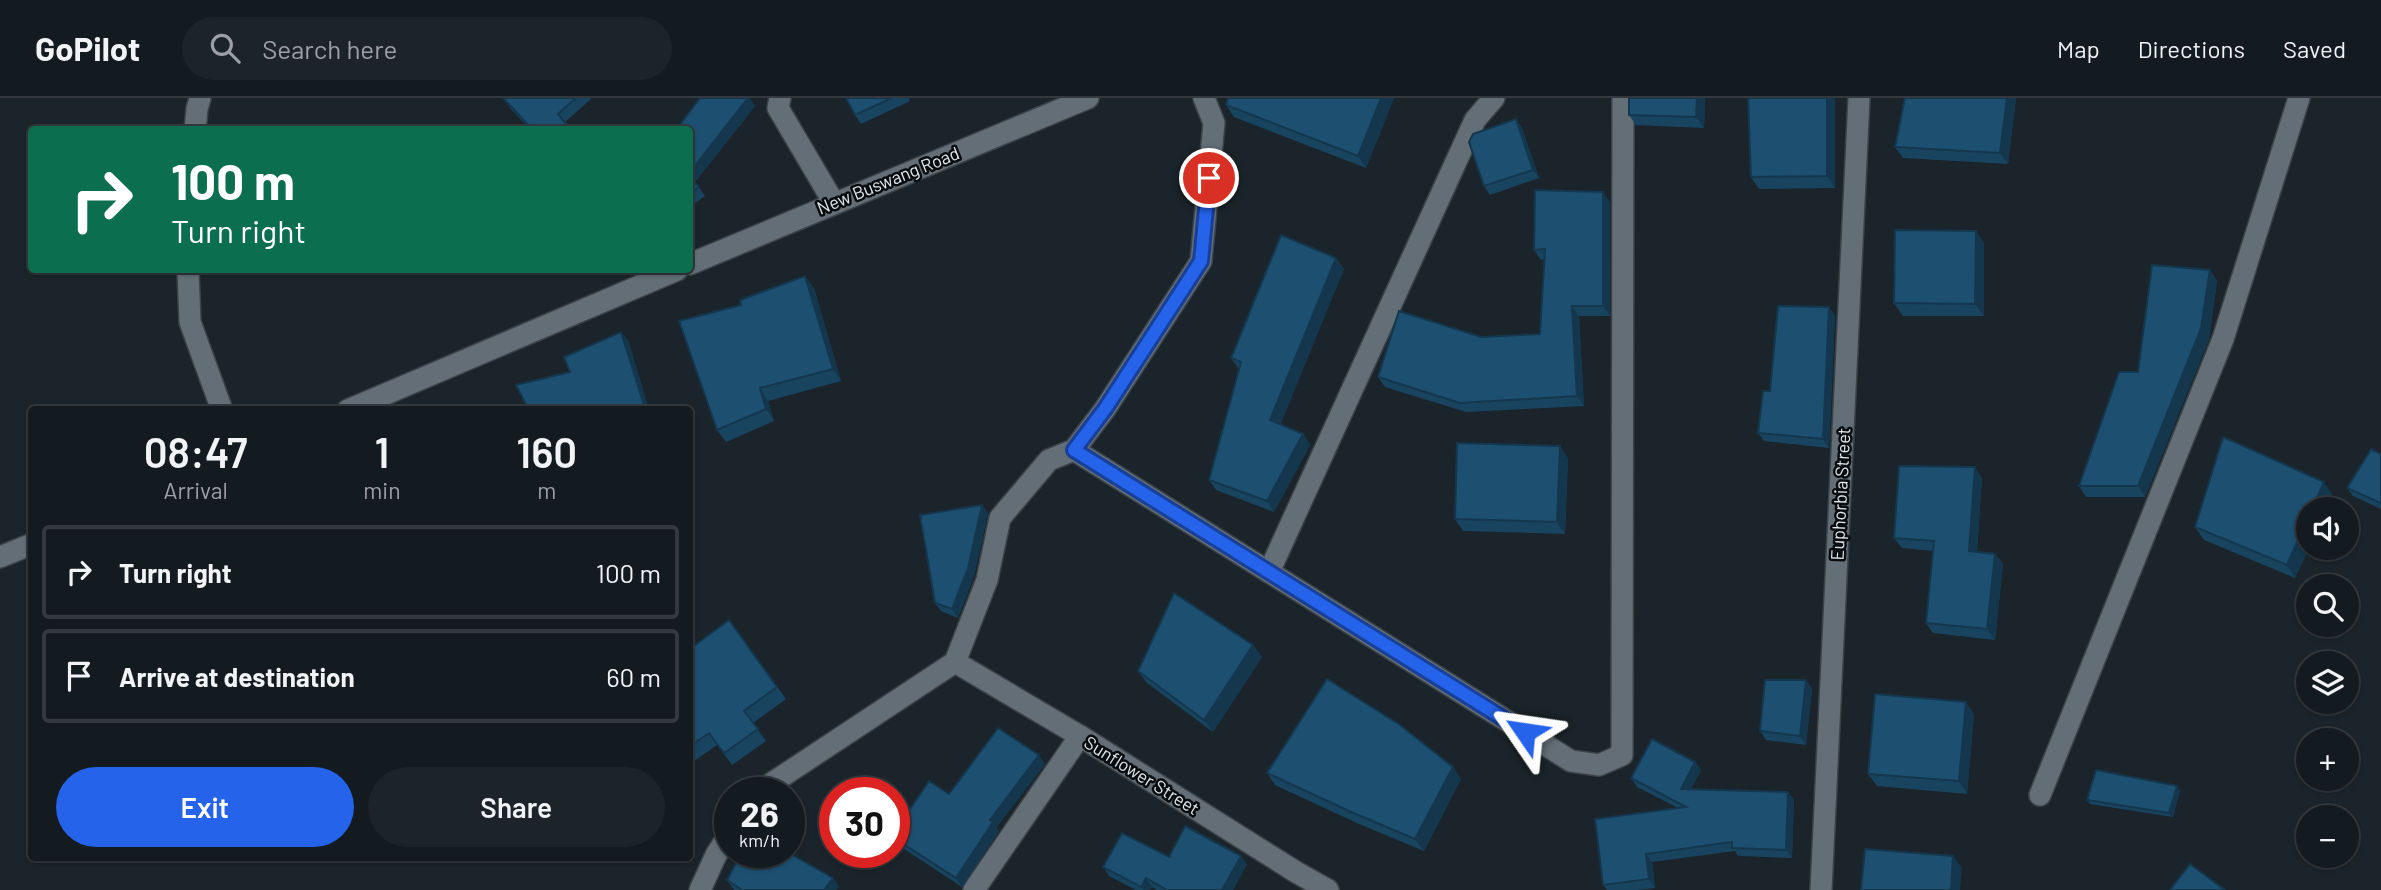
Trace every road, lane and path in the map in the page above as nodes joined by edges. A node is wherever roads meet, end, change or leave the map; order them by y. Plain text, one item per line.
1 (200, 98) edge
2 (780, 98) edge
3 (1088, 98) edge
4 (1204, 98) edge
5 (1494, 98) edge
6 (1623, 98) edge
7 (1859, 98) edge
8 (2299, 98) edge
9 (195, 126) edge
10 (834, 203) junction
11 (693, 263) edge
12 (188, 273) edge
13 (670, 273) edge
14 (221, 406) edge
15 (357, 406) edge
16 (1074, 450) junction
17 (28, 546) edge
18 (0, 557) edge
19 (1269, 572) junction
20 (955, 662) junction
21 (1080, 736) junction
22 (781, 777) edge
23 (2040, 795) dead end
24 (714, 859) edge
25 (1290, 881) edge
26 (700, 890) edge
27 (974, 890) edge
28 (1328, 890) edge
29 (1821, 890) edge

1 - 9 street
2 - 10 street
3 - 10 street, New Buswang Road
4 - 16 street
5 - 19 street
6 - 19 street
7 - 29 street, Euphorbia Street
8 - 23 street
10 - 11 street, New Buswang Road
12 - 14 street
13 - 15 street
16 - 19 street
16 - 20 street
17 - 18 street
20 - 21 street, Sunflower Street
20 - 22 street
21 - 25 street, Sunflower Street
21 - 27 street
24 - 26 street
25 - 28 street, Sunflower Street

